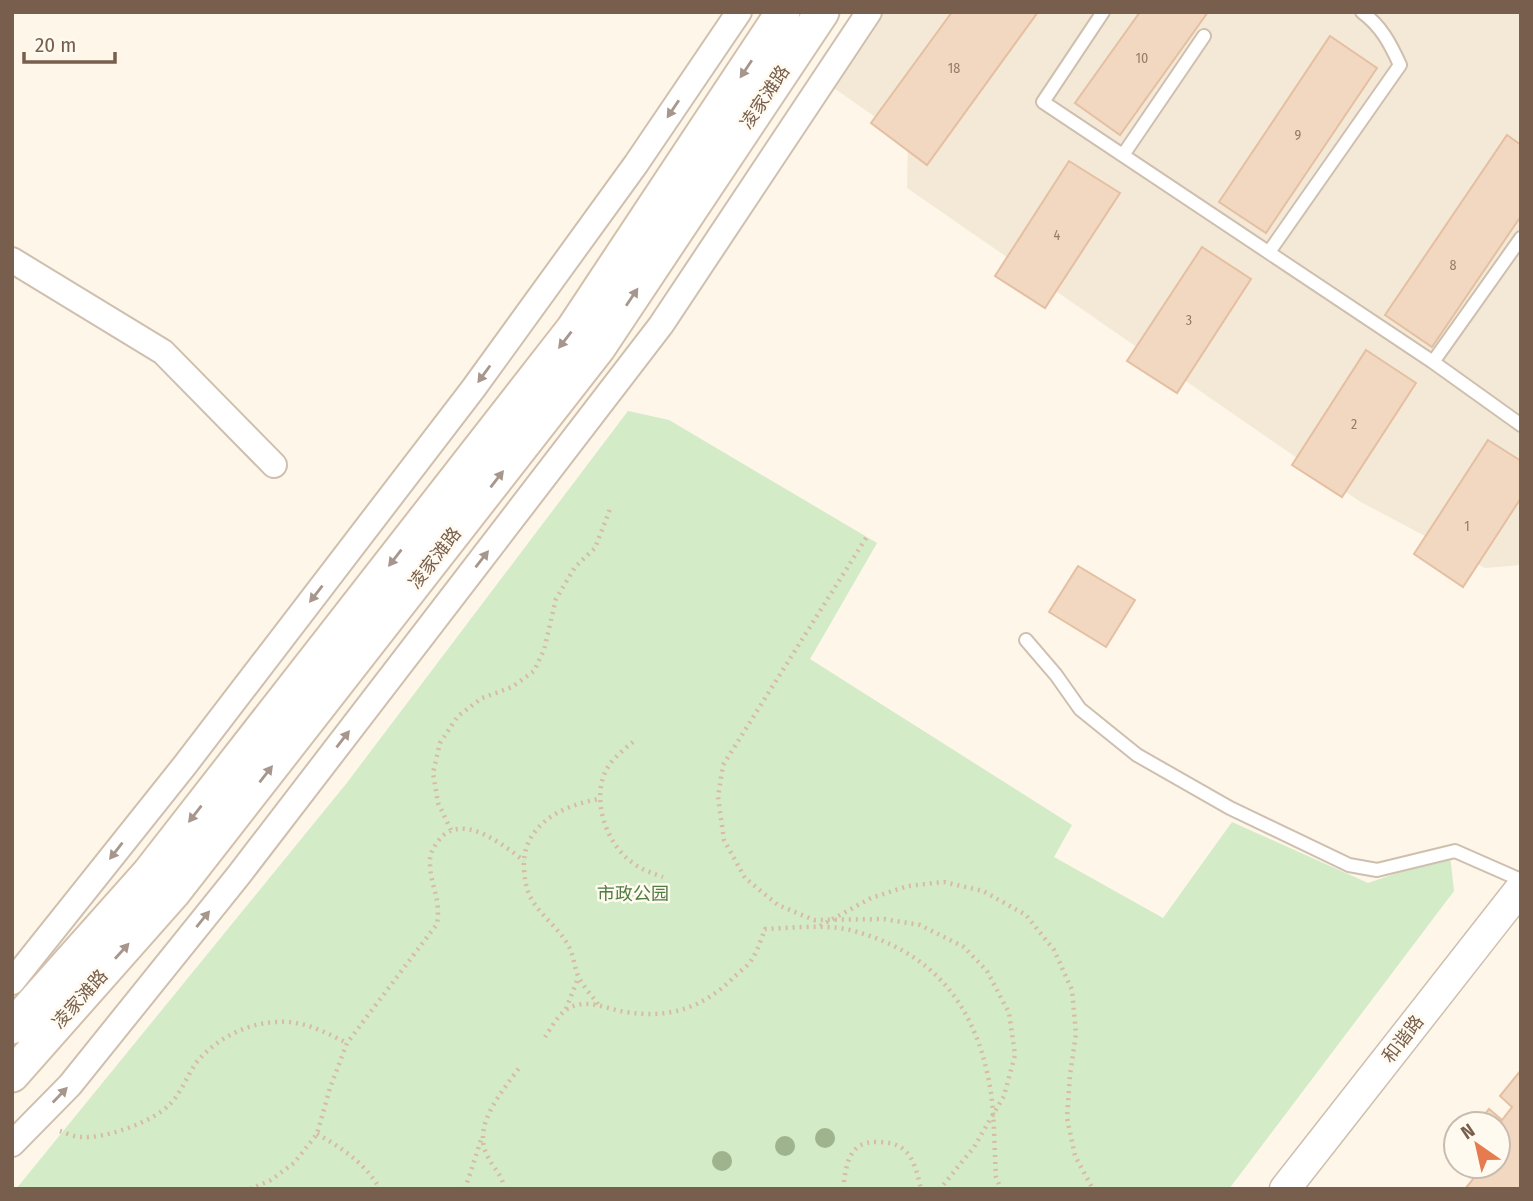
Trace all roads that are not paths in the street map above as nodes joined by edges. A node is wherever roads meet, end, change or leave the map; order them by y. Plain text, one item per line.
1 (739, 12) edge
2 (783, 12) edge
3 (822, 12) edge
4 (869, 12) edge
5 (1102, 12) edge
6 (1362, 12) edge
7 (1204, 36) dead end
8 (1123, 155) junction
9 (1521, 238) edge
10 (1269, 252) junction
11 (12, 260) edge
12 (1433, 362) junction
13 (1521, 425) edge
14 (274, 465) dead end
15 (1026, 640) dead end
16 (1521, 880) edge
17 (1521, 888) edge
18 (12, 982) edge
19 (12, 1027) edge
20 (12, 1075) edge
21 (12, 1144) edge
22 (1285, 1189) edge

1 -> 18 street
2 -> 19 main road, 凌家滩路
20 -> 3 main road, 凌家滩路
21 -> 4 street
5 - 8 lane
6 - 10 lane
7 - 8 lane
8 - 10 lane
9 - 12 lane
10 - 12 lane
11 - 14 street
12 - 13 lane
15 - 16 lane
17 - 22 street, 和谐路

